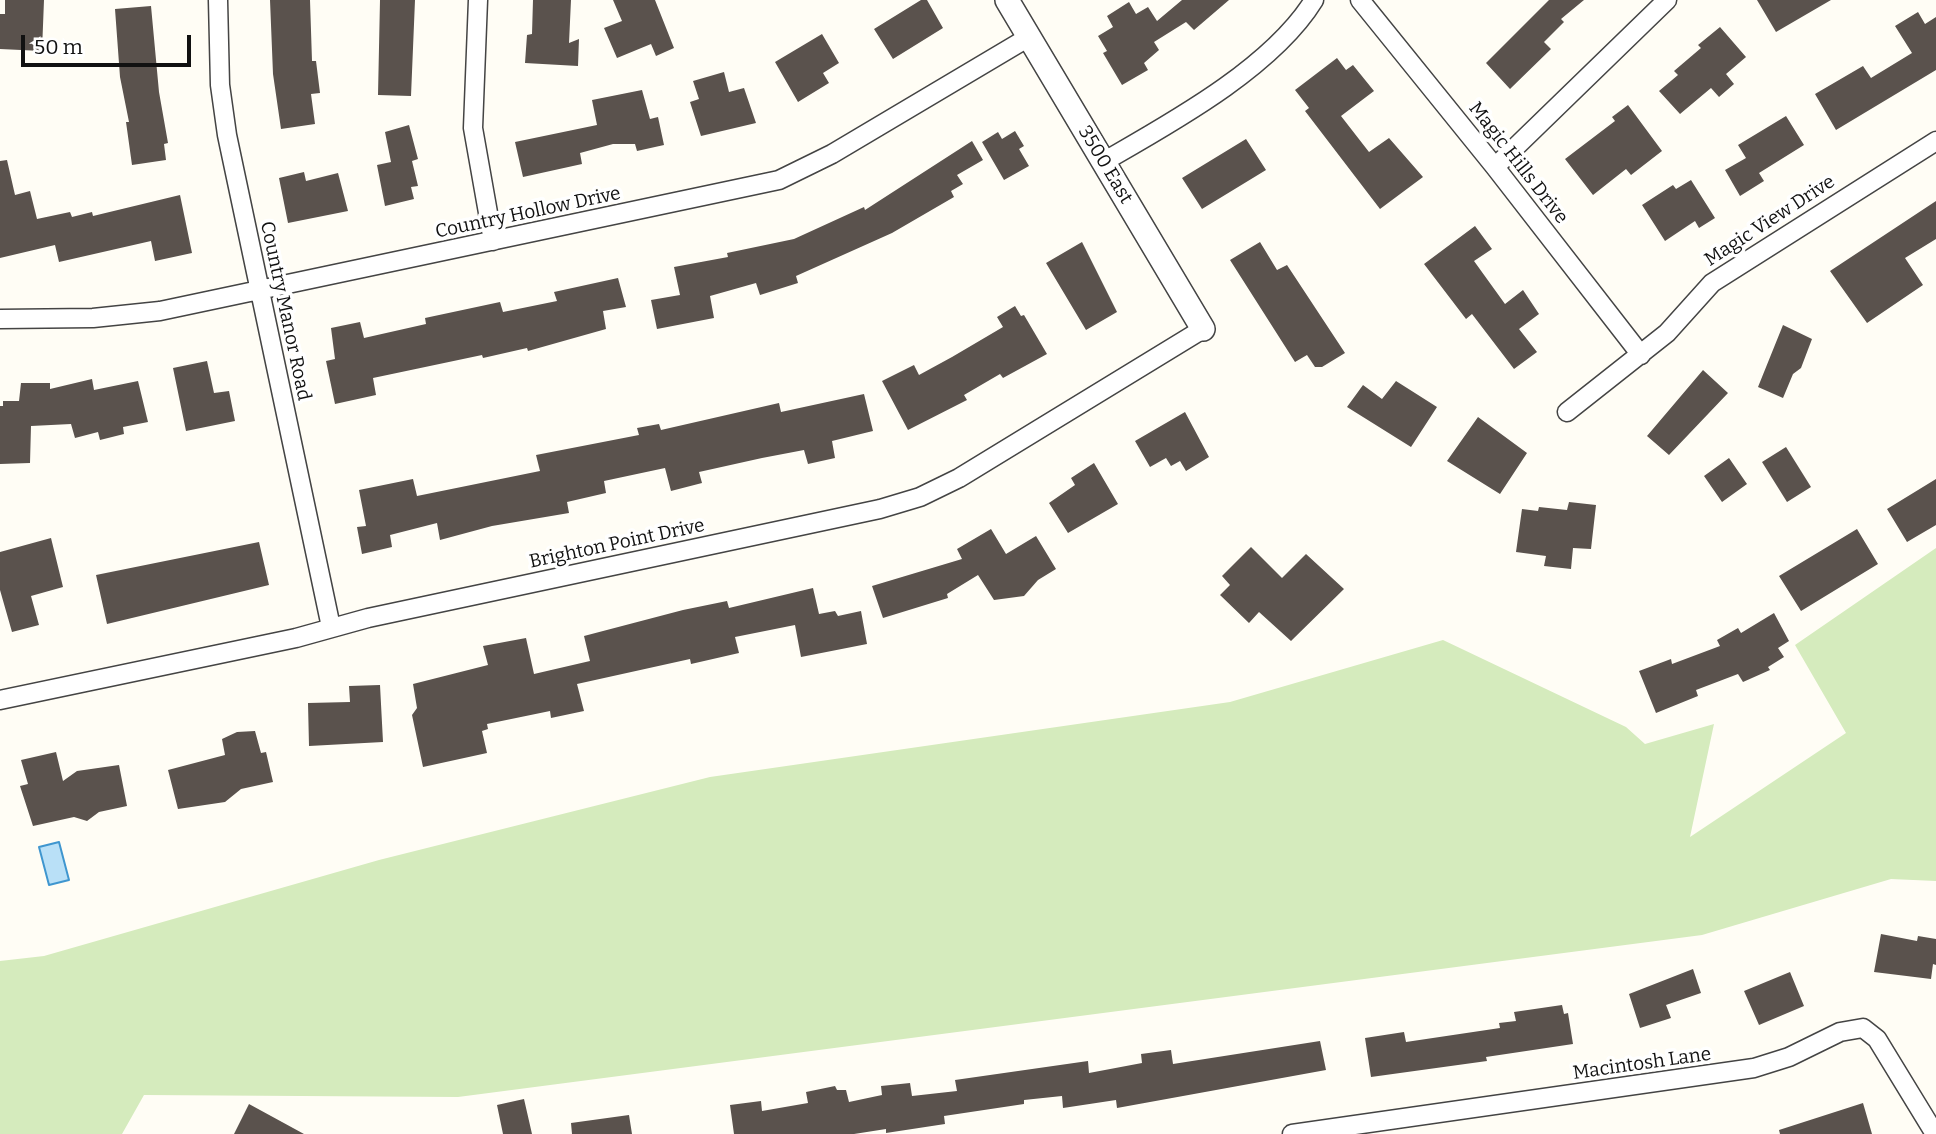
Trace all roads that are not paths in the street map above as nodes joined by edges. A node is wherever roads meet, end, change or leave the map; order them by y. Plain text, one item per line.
1 (218, 0) edge
2 (478, 0) edge
3 (1007, 0) edge
4 (1314, 0) edge
5 (1360, 0) edge
6 (1667, 0) edge
7 (1029, 37) junction
8 (1936, 141) edge
9 (1103, 162) junction
10 (1495, 167) junction
11 (494, 242) junction
12 (260, 291) junction
13 (0, 319) edge
14 (1203, 329) joint
15 (1641, 355) junction
16 (1567, 412) dead end
17 (331, 628) junction
18 (0, 700) edge
19 (1321, 1132) edge
20 (1292, 1134) edge
21 (1935, 1134) edge

1 - 12 street, Country Manor Road
2 - 11 street
3 - 7 street, 3500 East
4 - 9 street
5 - 10 street, Magic Hills Drive
6 - 10 street
7 - 9 street, 3500 East
7 - 11 street, Country Hollow Drive
8 - 15 street, Magic View Drive
9 - 14 street, 3500 East
10 - 15 street, Magic Hills Drive
11 - 12 street, Country Hollow Drive
12 - 13 street, Country Hollow Drive
12 - 17 street, Country Manor Road
14 - 17 street, Brighton Point Drive
15 - 16 street, Magic View Drive
17 - 18 street, Brighton Point Drive
19 - 20 street, Macintosh Lane
19 - 21 street, Macintosh Lane

